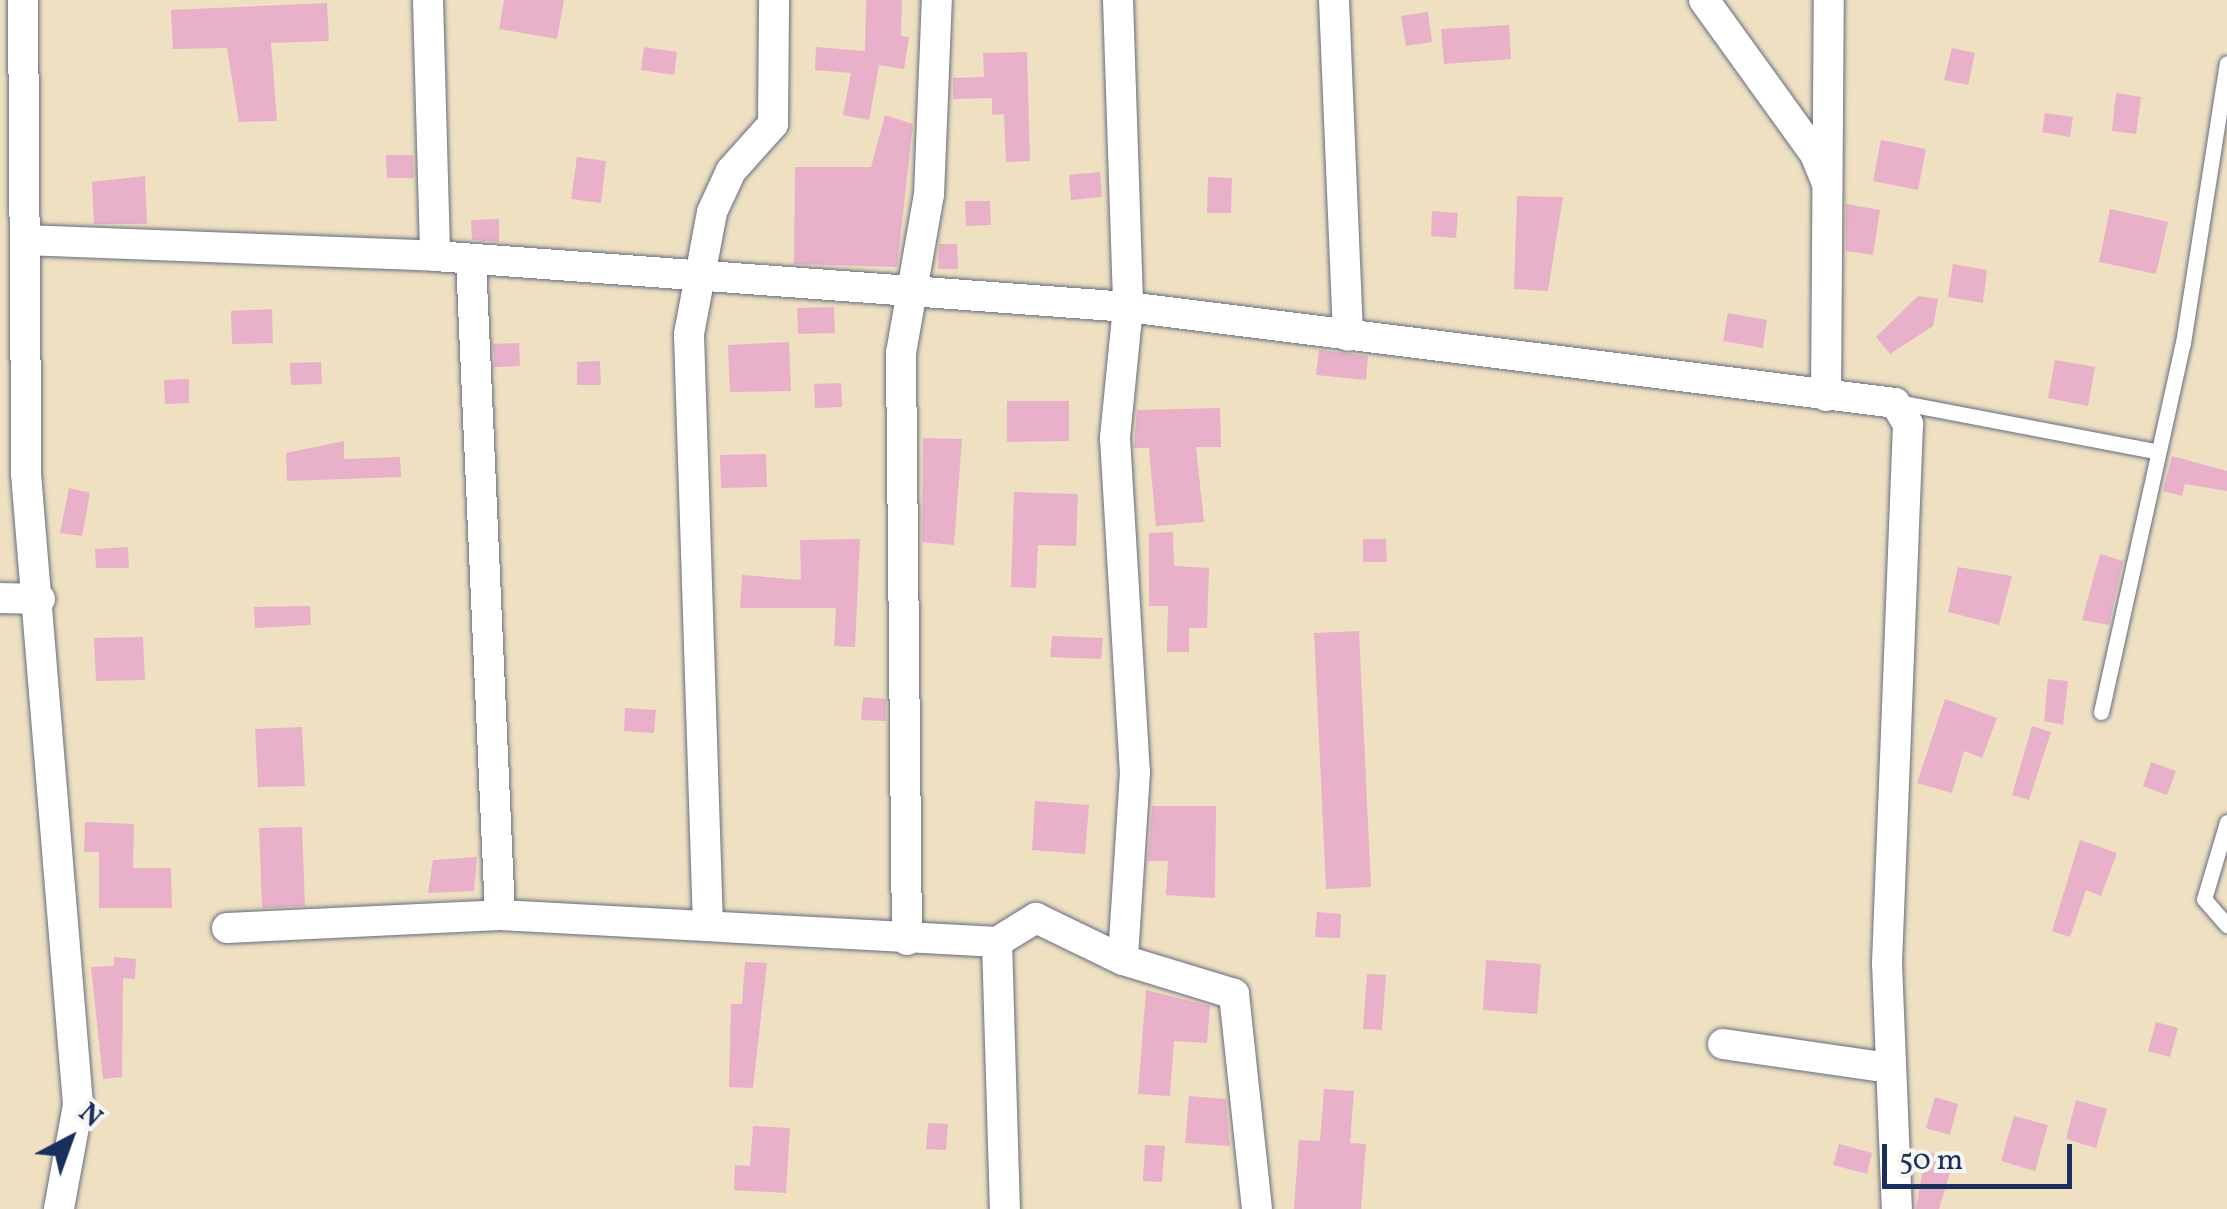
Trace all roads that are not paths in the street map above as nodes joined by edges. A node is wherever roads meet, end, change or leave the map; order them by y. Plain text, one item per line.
1 (23, 0) edge
2 (428, 0) edge
3 (774, 0) edge
4 (937, 0) edge
5 (1118, 0) edge
6 (1334, 0) edge
7 (1704, 0) edge
8 (1829, 0) edge
9 (2227, 63) edge
10 (1834, 211) junction
11 (26, 240) junction
12 (435, 256) junction
13 (471, 260) junction
14 (694, 280) junction
15 (907, 292) junction
16 (1128, 306) junction
17 (1348, 336) junction
18 (1826, 396) junction
19 (1881, 398) junction
20 (2154, 451) junction
21 (0, 598) edge
22 (40, 599) junction
23 (2101, 712) dead end
24 (2227, 822) edge
25 (500, 915) junction
26 (2227, 925) edge
27 (708, 926) junction
28 (227, 928) dead end
29 (907, 940) junction
30 (997, 942) junction
31 (1123, 960) junction
32 (1722, 1044) dead end
33 (1890, 1068) junction
34 (59, 1209) edge
35 (1005, 1209) edge
36 (1257, 1209) edge
37 (1897, 1209) edge

1 - 11 street
2 - 12 street
3 - 14 street
4 - 15 street
5 - 16 street
6 - 17 street
7 - 10 street
8 - 10 street
9 - 20 lane
10 - 18 street
11 - 12 street
11 - 22 street
12 - 13 street
13 - 14 street
13 - 25 street
14 - 15 street
14 - 27 street
15 - 16 street
15 - 29 street
16 - 17 street
16 - 31 street
17 - 18 street
18 - 19 street
19 - 20 lane
19 - 33 street
20 - 23 lane
21 - 22 street
22 - 34 street
24 - 26 lane
25 - 27 street
25 - 28 street
27 - 29 street
29 - 30 street
30 - 31 street
30 - 35 street
31 - 36 street
32 - 33 street
33 - 37 street

